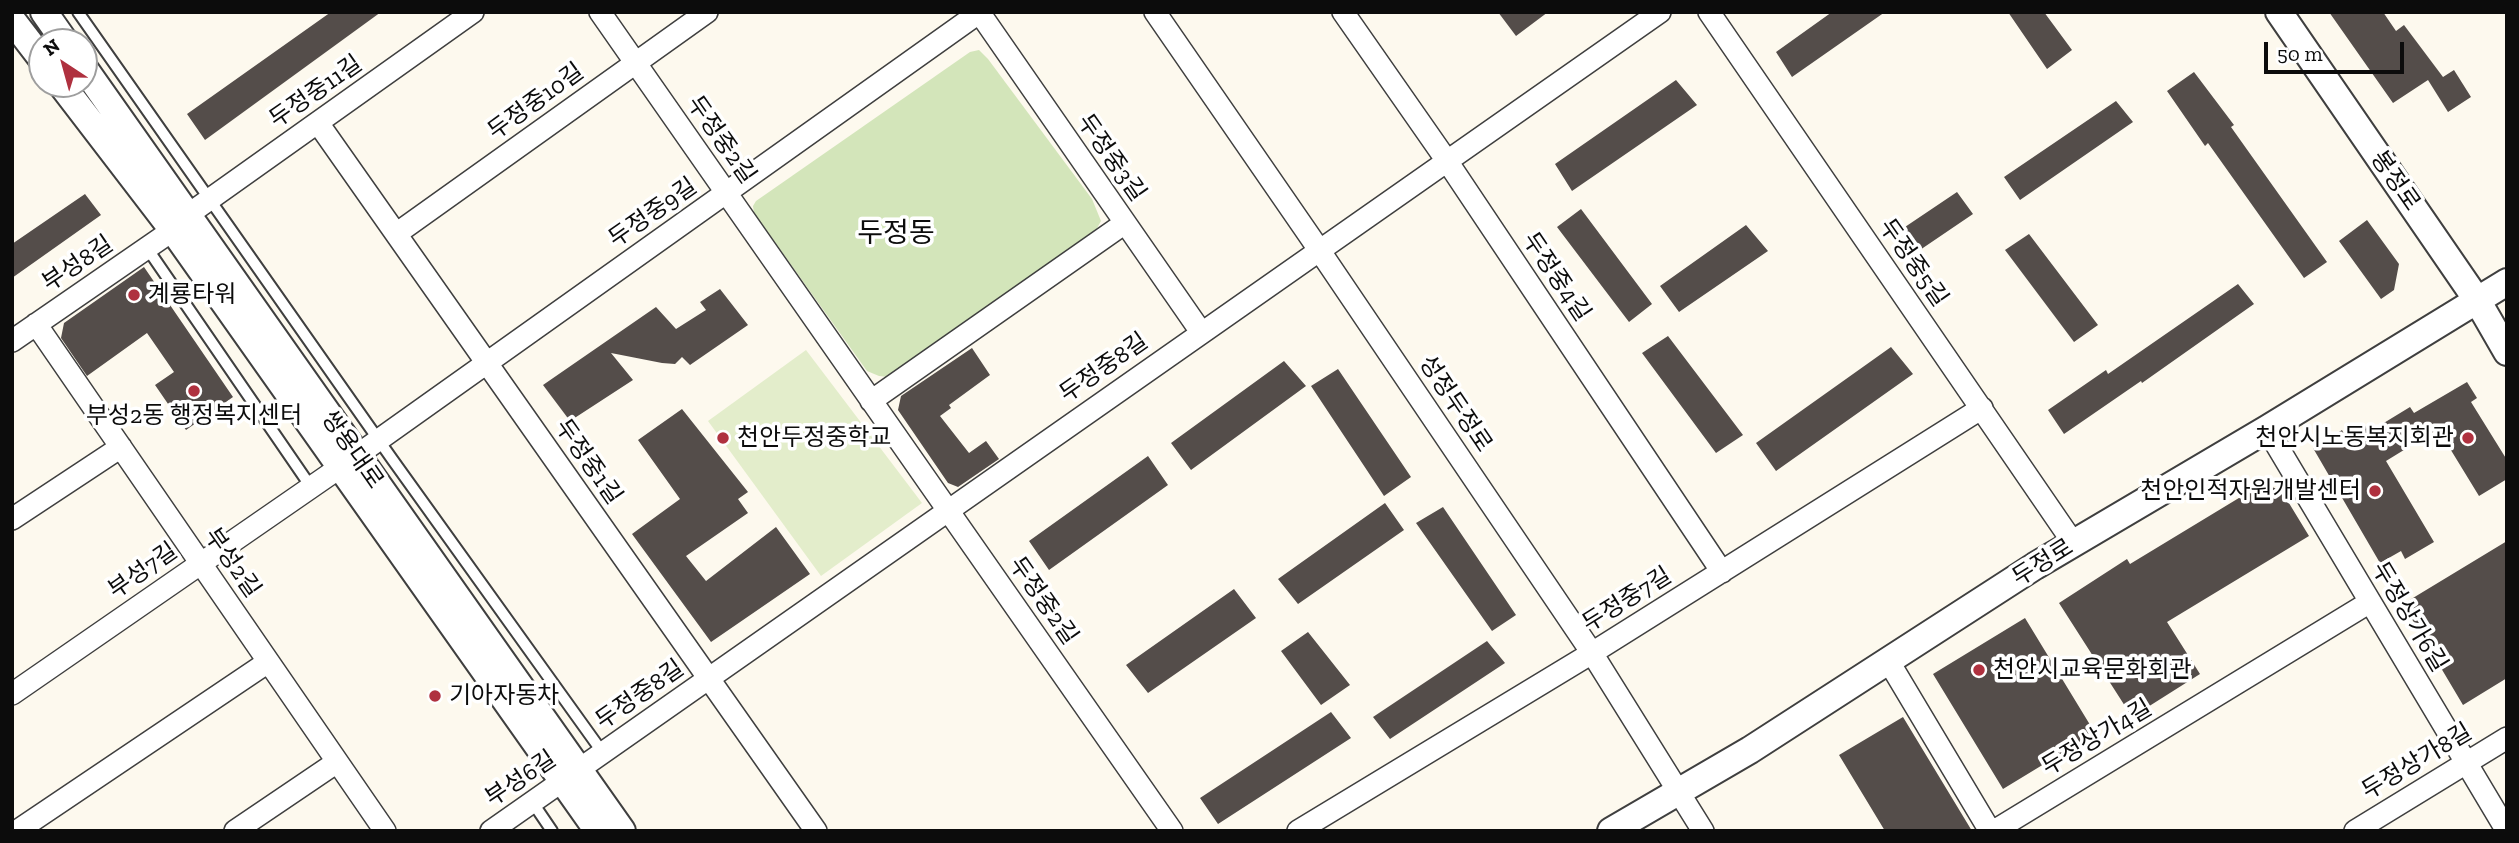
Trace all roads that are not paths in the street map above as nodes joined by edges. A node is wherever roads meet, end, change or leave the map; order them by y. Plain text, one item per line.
1 (44, 12) edge
2 (78, 12) edge
3 (473, 12) edge
4 (600, 12) edge
5 (707, 12) edge
6 (979, 12) edge
7 (1155, 12) edge
8 (1343, 12) edge
9 (1660, 12) edge
10 (1709, 12) edge
11 (2279, 12) edge
12 (12, 20) edge
13 (55, 28) edge
14 (28, 41) edge
15 (635, 63) junction
16 (98, 87) edge
17 (75, 98) edge
18 (318, 123) junction
19 (1447, 161) junction
20 (726, 193) junction
21 (190, 215) junction
22 (1125, 223) junction
23 (396, 234) junction
24 (147, 248) junction
25 (1319, 250) junction
26 (2507, 282) edge
27 (2507, 293) edge
28 (2477, 300) junction
29 (36, 324) junction
30 (1201, 332) junction
31 (12, 341) edge
32 (2507, 352) edge
33 (487, 363) junction
34 (872, 401) junction
35 (1982, 408) junction
36 (2267, 429) junction
37 (379, 439) junction
38 (121, 447) junction
39 (347, 462) junction
40 (311, 487) junction
41 (947, 509) junction
42 (12, 519) edge
43 (2074, 544) junction
44 (201, 564) junction
45 (1721, 572) junction
46 (2370, 602) junction
47 (1592, 653) junction
48 (268, 662) junction
49 (1889, 662) junction
50 (709, 679) junction
51 (12, 694) edge
52 (2507, 738) edge
53 (603, 754) junction
54 (337, 762) junction
55 (2466, 763) junction
56 (572, 776) junction
57 (1678, 791) junction
58 (533, 803) junction
59 (17, 831) edge
60 (235, 831) edge
61 (385, 831) edge
62 (491, 831) edge
63 (552, 831) edge
64 (598, 831) edge
65 (622, 831) edge
66 (816, 831) edge
67 (1172, 831) edge
68 (1298, 831) edge
69 (1611, 831) edge
70 (1703, 831) edge
71 (1992, 831) edge
72 (2355, 831) edge
73 (2507, 831) edge

1 - 13 street
2 - 21 lane
3 - 18 street, 두정중11길
4 - 15 street, 두정중2길
5 - 15 street, 두정중10길
6 - 20 street, 두정중9길
6 - 22 street, 두정중3길
7 - 25 street, 성정두정로
8 - 19 street, 두정중4길
9 - 19 street, 두정중8길
10 - 35 street, 두정중5길
11 - 28 street, 봉정로
12 - 14 street
15 - 20 street, 두정중2길
15 - 23 street, 두정중10길
16 - 21 street, 쌍용대로
17 - 21 street, 쌍용대로
18 - 21 street, 두정중11길
18 - 23 street, 두정중1길
19 - 25 street, 두정중8길
19 - 45 street, 두정중4길
20 - 33 street, 두정중9길
20 - 34 street, 두정중2길
21 - 24 street, 부성8길
21 - 37 lane
21 - 39 street, 쌍용대로
22 - 30 street, 두정중3길
22 - 34 street
23 - 33 street, 두정중1길
24 - 29 street, 부성8길
24 - 40 lane
25 - 30 street, 두정중8길
25 - 47 street, 성정두정로
26 - 28 street, 두정로
27 - 28 street, 두정로
28 - 32 street, 봉정로
28 - 36 street, 두정로
29 - 31 street, 부성8길
29 - 38 street, 부성2길
30 - 41 street, 두정중8길
33 - 37 street, 두정중9길
33 - 50 street, 두정중1길
34 - 41 street, 두정중2길
35 - 43 street, 두정중5길
35 - 45 street, 두정중7길
36 - 43 street, 두정로
36 - 46 street, 두정상가6길
37 - 39 street, 두정중9길
37 - 53 lane
38 - 42 street
38 - 44 street, 부성2길
39 - 40 street, 부성7길
39 - 56 street, 쌍용대로
40 - 44 street, 부성7길
41 - 50 street, 두정중8길
41 - 67 street, 두정중2길
43 - 49 street, 두정로
44 - 48 street, 부성2길
44 - 51 street, 부성7길
45 - 47 street, 두정중7길
46 - 55 street, 두정상가6길
46 - 71 street, 두정상가4길
47 - 57 street, 성정두정로
47 - 68 street, 두정중7길
48 - 54 street, 부성2길
48 - 59 street
49 - 57 street, 두정로
49 - 71 street, 두정상가4길
50 - 53 street, 두정중8길
50 - 66 street, 두정중1길
52 - 55 street, 두정상가8길
53 - 56 street, 두정중8길
54 - 60 street
54 - 61 street, 부성2길
55 - 72 street, 두정상가8길
55 - 73 street, 두정상가6길
56 - 58 street, 부성6길
56 - 64 street, 쌍용대로
56 - 65 street, 쌍용대로
57 - 69 street, 두정로
57 - 70 street, 성정두정로
58 - 62 street, 부성6길
58 - 63 lane

